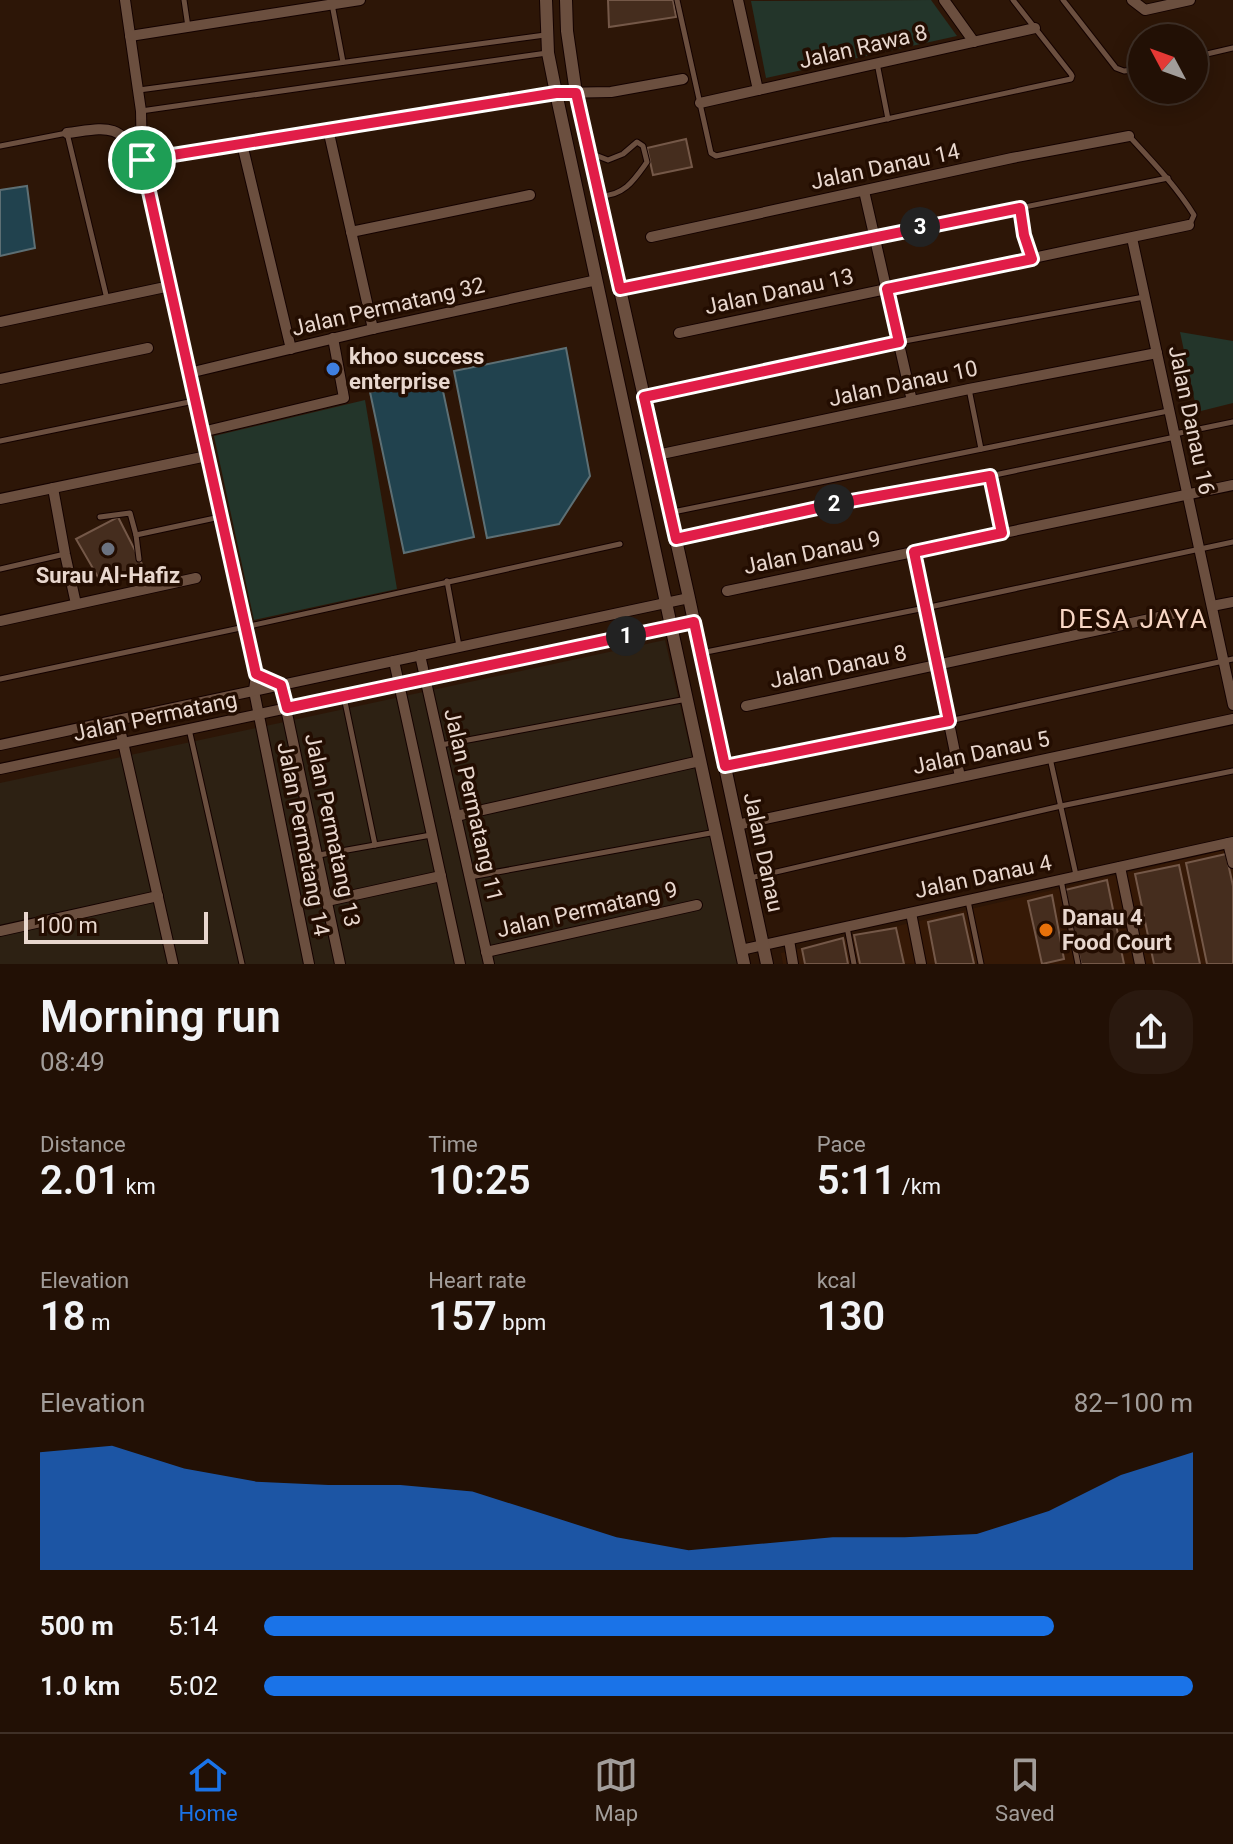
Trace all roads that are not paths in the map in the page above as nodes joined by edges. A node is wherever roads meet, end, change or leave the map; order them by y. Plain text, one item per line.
1 (125, 0) edge
2 (184, 0) edge
3 (360, 0) edge
4 (546, 0) edge
5 (566, 0) edge
6 (677, 0) edge
7 (738, 0) edge
8 (944, 0) edge
9 (1013, 0) edge
10 (1063, 0) edge
11 (1132, 0) edge
12 (1190, 0) edge
13 (332, 2) edge
14 (188, 27) junction
15 (1035, 28) junction
16 (547, 35) junction
17 (130, 36) junction
18 (974, 42) junction
19 (1233, 48) edge
20 (548, 53) junction
21 (1208, 54) edge
22 (343, 62) junction
23 (877, 63) junction
24 (1128, 71) edge
25 (683, 79) dead end
26 (138, 90) junction
27 (758, 90) junction
28 (556, 93) junction
29 (576, 93) junction
30 (700, 103) junction
31 (141, 111) junction
32 (888, 119) junction
33 (328, 129) junction
34 (67, 133) junction
35 (1129, 136) joint
36 (242, 144) junction
37 (0, 146) edge
38 (589, 152) junction
39 (142, 160) junction
40 (1168, 178) junction
41 (864, 191) junction
42 (530, 195) dead end
43 (599, 196) junction
44 (1020, 208) junction
45 (1189, 225) joint
46 (351, 232) junction
47 (876, 236) junction
48 (651, 237) dead end
49 (1132, 238) junction
50 (1032, 259) junction
51 (597, 280) junction
52 (170, 286) junction
53 (620, 289) junction
54 (887, 289) junction
55 (1145, 297) junction
56 (108, 300) junction
57 (0, 322) edge
58 (373, 329) junction
59 (679, 333) dead end
60 (333, 338) junction
61 (899, 342) junction
62 (148, 348) dead end
63 (291, 349) junction
64 (1157, 353) junction
65 (189, 373) junction
66 (0, 379) edge
67 (969, 389) junction
68 (644, 397) junction
69 (195, 401) junction
70 (912, 401) junction
71 (1169, 411) junction
72 (1233, 422) edge
73 (202, 432) junction
74 (1175, 435) junction
75 (0, 441) edge
76 (981, 449) junction
77 (657, 455) junction
78 (207, 456) junction
79 (990, 476) junction
80 (1233, 485) edge
81 (53, 488) junction
82 (1188, 495) junction
83 (0, 499) edge
84 (670, 513) junction
85 (100, 517) dead end
86 (221, 517) junction
87 (1002, 533) junction
88 (136, 535) junction
89 (676, 539) junction
90 (1233, 542) edge
91 (620, 544) dead end
92 (1199, 550) junction
93 (914, 552) junction
94 (65, 554) junction
95 (139, 559) dead end
96 (0, 569) edge
97 (196, 578) dead end
98 (447, 581) junction
99 (727, 591) dead end
100 (689, 598) junction
101 (1233, 602) edge
102 (666, 603) junction
103 (76, 604) junction
104 (1212, 606) junction
105 (925, 608) junction
106 (1173, 614) dead end
107 (0, 621) edge
108 (694, 622) junction
109 (245, 627) junction
110 (671, 627) junction
111 (459, 647) junction
112 (701, 654) junction
113 (420, 655) junction
114 (1228, 660) edge
115 (394, 661) junction
116 (937, 665) junction
117 (256, 674) junction
118 (0, 679) edge
119 (425, 679) junction
120 (399, 684) junction
121 (281, 685) junction
122 (254, 691) junction
123 (344, 696) junction
124 (687, 699) junction
125 (1233, 705) edge
126 (746, 706) dead end
127 (287, 708) junction
128 (259, 714) junction
129 (1233, 719) edge
130 (118, 720) junction
131 (949, 721) junction
132 (189, 729) junction
133 (123, 743) junction
134 (0, 745) edge
135 (440, 746) junction
136 (1050, 758) junction
137 (700, 761) junction
138 (725, 766) junction
139 (0, 769) edge
140 (1233, 771) edge
141 (960, 777) junction
142 (1061, 806) junction
143 (456, 816) junction
144 (737, 825) junction
145 (716, 832) junction
146 (432, 834) junction
147 (1230, 842) edge
148 (375, 845) junction
149 (317, 855) junction
150 (1233, 863) edge
151 (1120, 867) junction
152 (441, 876) junction
153 (1076, 876) junction
154 (469, 877) junction
155 (749, 878) junction
156 (1061, 880) junction
157 (158, 896) junction
158 (968, 900) junction
159 (327, 901) junction
160 (697, 905) dead end
161 (911, 913) junction
162 (847, 927) junction
163 (0, 931) edge
164 (789, 940) junction
165 (764, 946) junction
166 (741, 950) junction
167 (486, 952) junction
168 (173, 964) edge
169 (242, 964) edge
170 (309, 964) edge
171 (340, 964) edge
172 (460, 964) edge
173 (489, 964) edge
174 (744, 964) edge
175 (767, 964) edge
176 (793, 964) edge
177 (854, 964) edge
178 (921, 964) edge
179 (981, 964) edge
180 (1078, 964) edge
181 (1140, 964) edge

1 - 17 street, Jalan Permatang 14
2 - 14 lane
3 - 13 street
4 - 16 street, Jalan Danau
5 - 29 street, Jalan Danau
6 - 30 lane
7 - 27 street
8 - 18 street
9 - 15 lane
10 - 24 lane
11 - 12 street
13 - 14 street
13 - 22 lane
14 - 17 street
15 - 18 street, Jalan Rawa 8
15 - 32 lane
16 - 20 street, Jalan Danau
16 - 22 lane
17 - 26 street, Jalan Permatang 14
18 - 23 street, Jalan Rawa 8
19 - 21 lane
20 - 28 street, Jalan Danau
20 - 31 lane
22 - 26 lane
23 - 27 street, Jalan Rawa 8
23 - 32 lane
25 - 29 street
26 - 31 street, Jalan Permatang 14
27 - 30 street, Jalan Rawa 8
28 - 29 street
28 - 33 street
28 - 51 street, Jalan Danau
29 - 38 street, Jalan Danau
30 - 32 lane
31 - 39 street, Jalan Permatang 14
33 - 36 street
33 - 46 street
34 - 37 lane
34 - 39 street
34 - 56 lane
35 - 40 lane
35 - 41 street, Jalan Danau 14
36 - 39 street
36 - 63 street
38 - 43 street, Jalan Danau
38 - 43 lane
39 - 52 street, Jalan Permatang 14
40 - 44 lane
40 - 45 lane
41 - 47 street
41 - 48 street, Jalan Danau 14
42 - 46 street
43 - 53 street, Jalan Danau
44 - 47 lane
44 - 50 lane
45 - 49 street, Jalan Danau 13
46 - 58 street
47 - 53 lane
47 - 54 street
49 - 50 street, Jalan Danau 13
49 - 55 street, Jalan Danau 16
50 - 54 street, Jalan Danau 13
51 - 58 street, Jalan Permatang 32
51 - 102 street, Jalan Danau
52 - 56 street
52 - 65 street, Jalan Permatang 14
53 - 68 street, Jalan Danau
54 - 59 street, Jalan Danau 13
54 - 61 street
55 - 61 lane
55 - 64 street, Jalan Danau 16
56 - 57 street
58 - 60 street, Jalan Permatang 32
60 - 63 street, Jalan Permatang 32
60 - 73 street
61 - 68 lane
61 - 70 street
62 - 66 street
63 - 65 street, Jalan Permatang 32
64 - 67 street, Jalan Danau 10
64 - 71 street, Jalan Danau 16
65 - 69 street, Jalan Permatang 14
67 - 70 street, Jalan Danau 10
67 - 76 lane
68 - 77 street, Jalan Danau
69 - 73 street, Jalan Permatang 14
69 - 75 lane
70 - 77 street, Jalan Danau 10
71 - 74 street, Jalan Danau 16
71 - 76 lane
72 - 74 lane
73 - 78 street, Jalan Permatang 14
74 - 79 lane
74 - 82 street, Jalan Danau 16
76 - 84 lane
77 - 84 street, Jalan Danau
78 - 81 street
78 - 86 street, Jalan Permatang 14
79 - 87 lane
79 - 89 lane
80 - 82 street, Jalan Danau 9
81 - 83 street
81 - 94 street
82 - 87 street, Jalan Danau 9
82 - 92 street, Jalan Danau 16
84 - 89 street, Jalan Danau
85 - 88 lane
86 - 88 lane
86 - 109 street, Jalan Permatang 14
87 - 93 street, Jalan Danau 9
88 - 95 lane
89 - 100 street, Jalan Danau
90 - 92 lane
91 - 98 lane
92 - 104 street, Jalan Danau 16
92 - 105 lane
93 - 99 street, Jalan Danau 9
93 - 105 street
94 - 96 lane
94 - 103 street
97 - 103 street
98 - 109 lane
98 - 111 lane
100 - 102 street, Jalan Permatang
100 - 108 street, Jalan Danau
101 - 104 street
102 - 110 street, Jalan Danau
102 - 111 street, Jalan Permatang
103 - 107 street
104 - 114 street, Jalan Danau 16
105 - 112 lane
105 - 116 street
106 - 116 street, Jalan Danau 8
108 - 110 street, Jalan Permatang
108 - 112 street, Jalan Danau
109 - 117 street, Jalan Permatang 14
109 - 118 lane
110 - 119 street, Jalan Permatang
110 - 124 street, Jalan Danau
111 - 113 street, Jalan Permatang
112 - 138 street, Jalan Danau
113 - 115 street, Jalan Permatang
113 - 119 street, Jalan Permatang 11
114 - 125 street, Jalan Danau 16
114 - 131 lane
115 - 120 street
115 - 121 street, Jalan Permatang
116 - 126 street, Jalan Danau 8
116 - 131 street
117 - 121 street
117 - 122 street, Jalan Permatang 14
119 - 120 street, Jalan Permatang
119 - 135 street, Jalan Permatang 11
120 - 123 street, Jalan Permatang
120 - 146 street
121 - 122 street, Jalan Permatang
121 - 127 street, Jalan Permatang 13
122 - 128 street, Jalan Permatang 14
122 - 130 street, Jalan Permatang
123 - 127 street, Jalan Permatang
123 - 148 lane
124 - 135 lane
124 - 137 street, Jalan Danau
127 - 128 street, Jalan Permatang
127 - 149 street, Jalan Permatang 13
128 - 132 street, Jalan Permatang
128 - 170 street, Jalan Permatang 14
129 - 136 street, Jalan Danau 5
130 - 133 street
130 - 134 street, Jalan Permatang
131 - 138 lane
131 - 141 street
132 - 133 street, Jalan Permatang
132 - 169 lane
133 - 139 street, Jalan Permatang
133 - 157 street
135 - 143 street, Jalan Permatang 11
136 - 141 street, Jalan Danau 5
136 - 142 lane
137 - 143 street
137 - 145 street, Jalan Danau
138 - 144 street, Jalan Danau
140 - 142 lane
141 - 144 street, Jalan Danau 5
142 - 153 lane
142 - 155 lane
143 - 154 street, Jalan Permatang 11
144 - 155 street, Jalan Danau
145 - 154 lane
145 - 166 street, Jalan Danau
146 - 148 lane
146 - 152 street
147 - 150 street
147 - 151 street, Jalan Danau 4
148 - 149 lane
149 - 159 street, Jalan Permatang 13
151 - 153 street, Jalan Danau 4
151 - 181 street
152 - 159 street
152 - 172 street
153 - 156 street, Jalan Danau 4
154 - 167 street, Jalan Permatang 11
155 - 165 street, Jalan Danau
156 - 158 street, Jalan Danau 4
156 - 180 lane
157 - 163 street
157 - 168 street
158 - 161 street, Jalan Danau 4
158 - 179 lane
159 - 171 street, Jalan Permatang 13
160 - 167 street, Jalan Permatang 9
161 - 162 street, Jalan Danau 4
161 - 178 street
162 - 164 street, Jalan Danau 4
162 - 177 lane
164 - 165 street, Jalan Danau 4
164 - 176 street
165 - 166 street, Jalan Danau 4
165 - 175 street, Jalan Danau
166 - 174 street, Jalan Danau
167 - 173 street, Jalan Permatang 11

